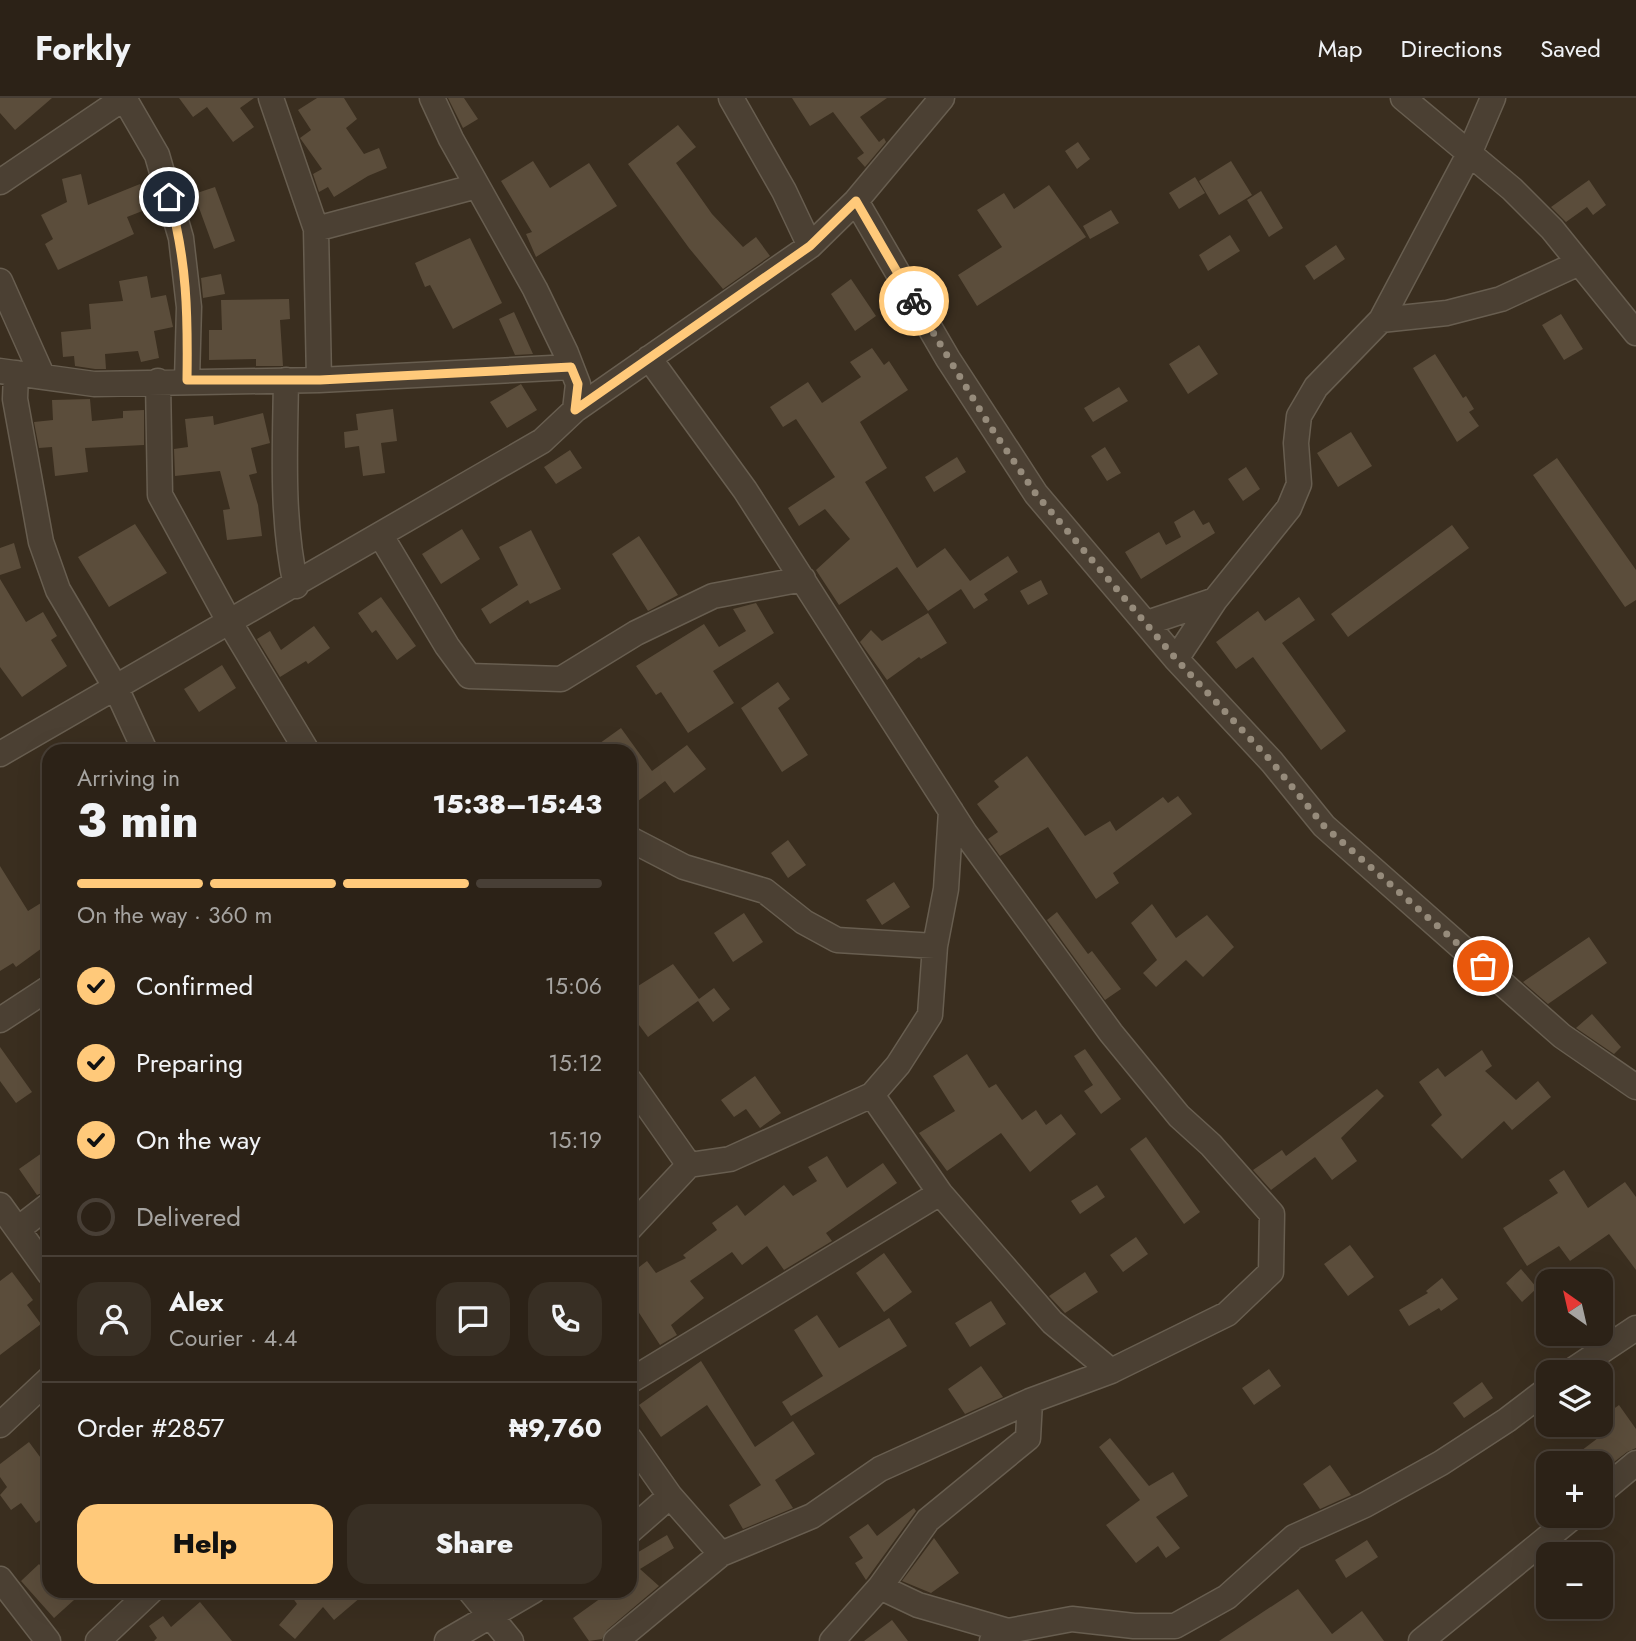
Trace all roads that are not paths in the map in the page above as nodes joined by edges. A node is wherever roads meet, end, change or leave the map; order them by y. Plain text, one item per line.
1 (124, 98) edge
2 (271, 98) edge
3 (432, 98) edge
4 (731, 98) edge
5 (942, 98) edge
6 (1403, 98) edge
7 (1493, 98) edge
8 (1469, 155) junction
9 (0, 182) edge
10 (477, 186) junction
11 (856, 201) junction
12 (316, 229) junction
13 (810, 246) junction
14 (1579, 263) junction
15 (0, 281) edge
16 (1381, 320) junction
17 (1636, 333) edge
18 (649, 358) junction
19 (571, 367) junction
20 (8, 372) edge
21 (42, 375) junction
22 (187, 380) junction
23 (286, 380) junction
24 (320, 380) junction
25 (158, 381) junction
26 (575, 410) junction
27 (381, 536) junction
28 (803, 579) junction
29 (296, 586) junction
30 (1215, 600) junction
31 (1147, 623) junction
32 (230, 624) junction
33 (1176, 659) junction
34 (116, 688) junction
35 (142, 744) edge
36 (303, 744) edge
37 (0, 754) edge
38 (951, 811) junction
39 (637, 843) edge
40 (935, 946) junction
41 (42, 993) edge
42 (0, 1020) edge
43 (1636, 1087) edge
44 (637, 1091) edge
45 (872, 1095) junction
46 (690, 1165) junction
47 (940, 1193) junction
48 (0, 1205) edge
49 (42, 1210) edge
50 (637, 1221) edge
51 (18, 1229) junction
52 (42, 1263) edge
53 (1636, 1328) edge
54 (1588, 1360) edge
55 (1111, 1371) junction
56 (637, 1377) edge
57 (42, 1386) edge
58 (1536, 1398) edge
59 (1030, 1401) junction
60 (0, 1425) edge
61 (637, 1449) edge
62 (1636, 1463) edge
63 (1613, 1482) edge
64 (670, 1496) junction
65 (637, 1525) edge
66 (1559, 1528) edge
67 (721, 1554) junction
68 (0, 1578) edge
69 (880, 1587) junction
70 (144, 1598) edge
71 (476, 1598) edge
72 (520, 1598) edge
73 (489, 1615) junction
74 (1000, 1636) edge
75 (48, 1641) edge
76 (98, 1641) edge
77 (447, 1641) edge
78 (511, 1641) edge
79 (616, 1641) edge
80 (832, 1641) edge
81 (1421, 1641) edge

1 - 9 street
1 - 22 street
2 - 12 street
3 - 10 street
4 - 13 street
5 - 11 street
6 - 8 street
7 - 8 street
8 - 14 street
8 - 16 street
10 - 12 street
10 - 19 street
11 - 13 street
11 - 31 street
12 - 24 street
13 - 18 street
14 - 16 street
14 - 17 street
15 - 21 street
16 - 30 street
18 - 26 street
18 - 28 street
19 - 24 street
19 - 26 street
20 - 21 street
20 - 34 street
21 - 25 street
22 - 23 street
22 - 25 street
23 - 24 street
23 - 29 street
25 - 32 street
26 - 27 street
27 - 28 street
27 - 29 street
28 - 38 street
29 - 32 street
30 - 31 street
30 - 33 street
31 - 33 street
32 - 34 street
32 - 36 street
33 - 43 street
34 - 35 street
34 - 37 street
38 - 40 street
38 - 55 street
39 - 40 street
40 - 45 street
41 - 42 street
44 - 46 street
45 - 46 street
45 - 47 street
46 - 50 street
47 - 55 street
47 - 56 street
48 - 51 street
49 - 51 street
51 - 52 street
53 - 54 street
55 - 59 street
57 - 60 street
58 - 74 street
59 - 67 street
59 - 69 street
61 - 64 street
62 - 63 street
64 - 65 street
64 - 67 street
66 - 81 street
67 - 79 street
68 - 75 street
69 - 74 street
69 - 80 street
70 - 76 street
71 - 73 street
72 - 73 street
73 - 77 street
73 - 78 street

